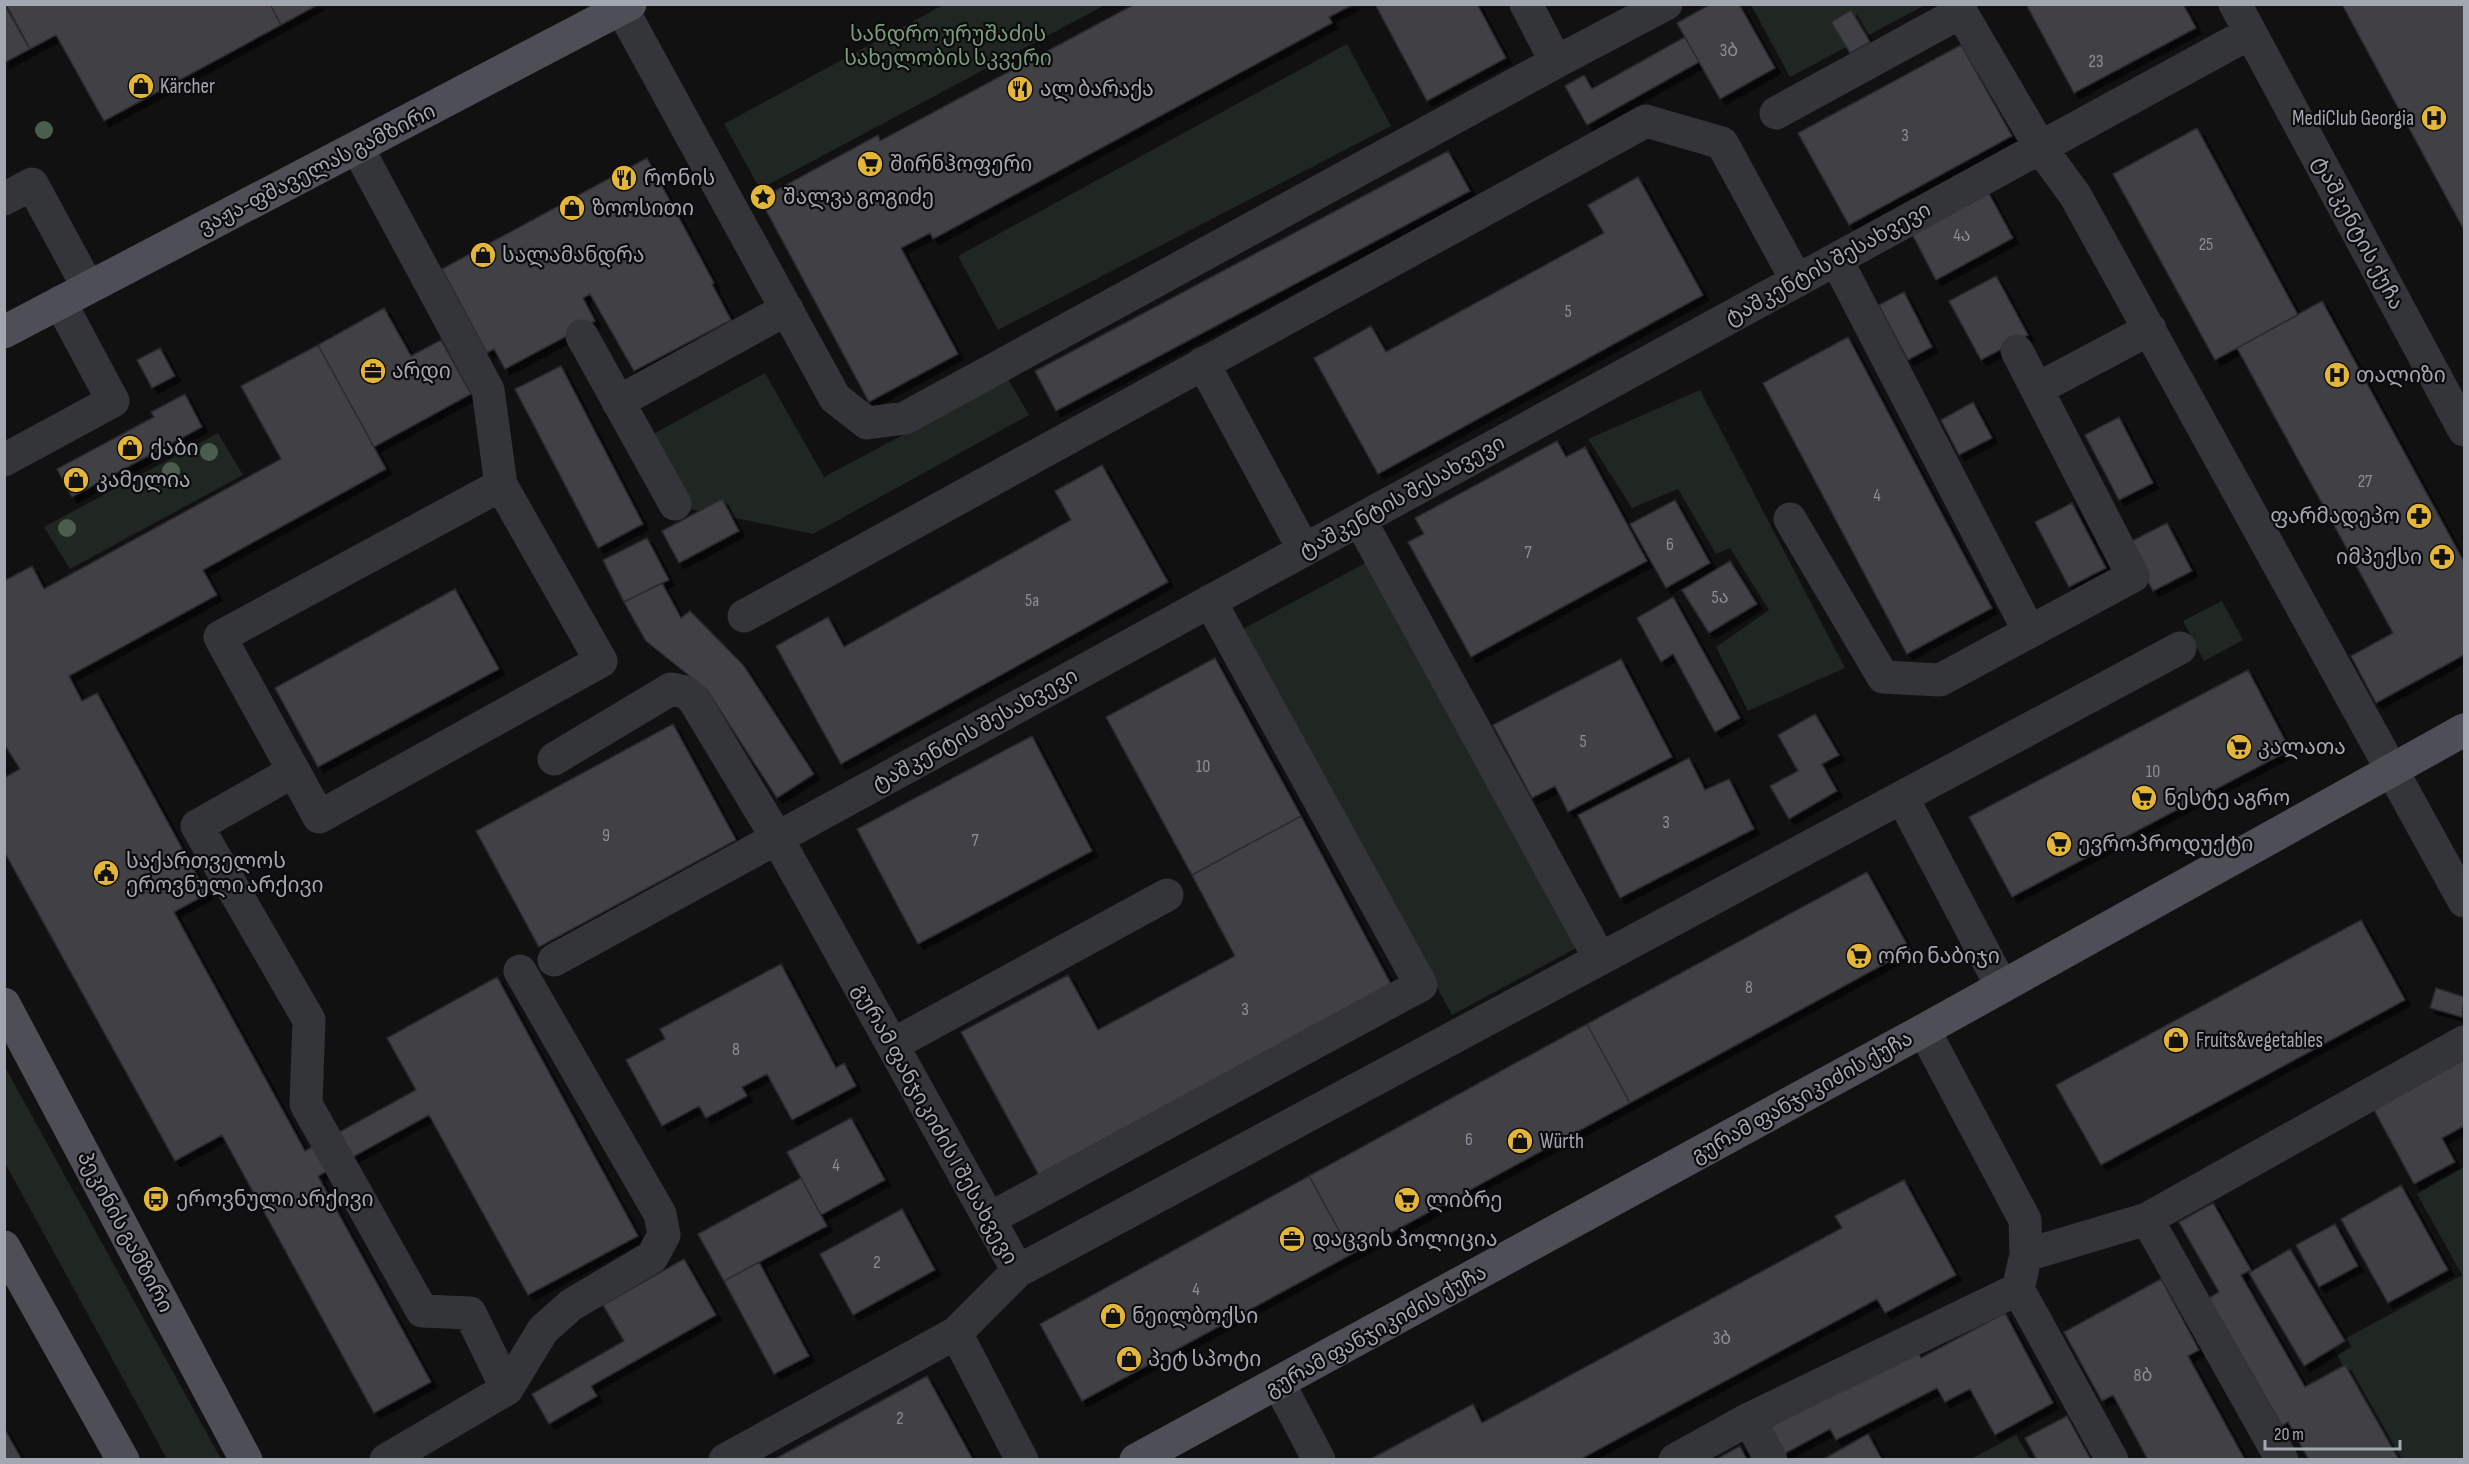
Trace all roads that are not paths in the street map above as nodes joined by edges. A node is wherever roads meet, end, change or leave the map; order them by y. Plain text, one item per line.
1 (1526, 4) edge
2 (1666, 4) edge
3 (2235, 4) edge
4 (626, 7) edge
5 (2250, 33) junction
6 (1556, 62) junction
7 (1776, 113) dead end
8 (2040, 147) junction
9 (358, 149) junction
10 (4, 199) edge
11 (1837, 261) junction
12 (1797, 281) junction
13 (74, 294) junction
14 (787, 309) junction
15 (2150, 329) junction
16 (4, 332) edge
17 (582, 336) dead end
18 (2017, 351) dead end
19 (1203, 363) junction
20 (2037, 389) junction
21 (618, 402) junction
22 (2464, 430) edge
23 (4, 460) edge
24 (501, 485) junction
25 (675, 504) dead end
26 (1360, 519) junction
27 (1790, 519) dead end
28 (1304, 550) junction
29 (1210, 601) junction
30 (744, 616) dead end
31 (2029, 632) junction
32 (2180, 648) dead end
33 (2464, 730) edge
34 (554, 759) dead end
35 (2392, 770) junction
36 (294, 771) junction
37 (1902, 797) junction
38 (777, 838) junction
39 (1167, 895) dead end
40 (2464, 901) edge
41 (1600, 959) junction
42 (554, 960) dead end
43 (520, 971) dead end
44 (2002, 987) junction
45 (4, 1004) edge
46 (1924, 1030) junction
47 (2464, 1042) edge
48 (892, 1045) junction
49 (989, 1218) junction
50 (2147, 1219) junction
51 (4, 1247) edge
52 (2026, 1255) junction
53 (1018, 1271) junction
54 (2018, 1289) junction
55 (956, 1333) junction
56 (1279, 1384) junction
57 (507, 1389) junction
58 (1749, 1419) junction
59 (123, 1460) edge
60 (246, 1460) edge
61 (386, 1460) edge
62 (725, 1460) edge
63 (1022, 1460) edge
64 (1136, 1460) edge
65 (1319, 1460) edge
66 (1675, 1460) edge
67 (1771, 1460) edge
68 (2112, 1460) edge
69 (2282, 1460) edge

1 - 6 street
2 - 6 street
3 - 5 street, ტაშკენტის ქუჩა
4 - 9 main road, ვაჟა-ფშაველას გამზირი
4 - 14 street
5 - 8 street, ტაშკენტის შესახვევი
5 - 22 street, ტაშკენტის ქუჩა
6 - 14 street
7 - 8 street
8 - 11 street, ტაშკენტის შესახვევი
8 - 15 street
9 - 13 main road, ვაჟა-ფშაველას გამზირი
9 - 24 street
10 - 13 street
11 - 12 street, ტაშკენტის შესახვევი
11 - 31 street
12 - 19 street
12 - 26 street, ტაშკენტის შესახვევი
13 - 16 main road, ვაჟა-ფშაველას გამზირი
13 - 23 street
14 - 21 street
15 - 20 street
15 - 35 street
17 - 21 street
18 - 20 street
19 - 28 street
19 - 30 street
20 - 31 street
21 - 25 street
24 - 36 street
24 - 36 street
26 - 28 street, ტაშკენტის შესახვევი
26 - 41 street
27 - 31 street
28 - 29 street, ტაშკენტის შესახვევი
29 - 38 street, ტაშკენტის შესახვევი
29 - 49 street
32 - 37 street
33 - 35 main road, გურამ ფანჯიკიძის ქუჩა
34 - 38 street, გურამ ფანჯიკიძის I შესახვევი
35 - 40 street
35 - 44 main road, გურამ ფანჯიკიძის ქუჩა
36 - 57 street
37 - 41 street
37 - 44 street
38 - 42 street, ტაშკენტის შესახვევი
38 - 48 street, გურამ ფანჯიკიძის I შესახვევი
39 - 48 street
41 - 53 street
43 - 57 street
44 - 46 main road, გურამ ფანჯიკიძის ქუჩა
45 - 60 main road, პეკინის გამზირი
46 - 52 street
46 - 56 main road, გურამ ფანჯიკიძის ქუჩა
47 - 50 street
48 - 49 street, გურამ ფანჯიკიძის I შესახვევი
49 - 53 street, გურამ ფანჯიკიძის I შესახვევი
50 - 52 street
50 - 69 street
51 - 59 main road
52 - 54 street
53 - 55 street, გურამ ფანჯიკიძის I შესახვევი
54 - 58 street
54 - 68 street
55 - 62 street, გურამ ფანჯიკიძის I შესახვევი
55 - 63 street
56 - 64 main road, გურამ ფანჯიკიძის ქუჩა
56 - 65 street
57 - 61 street
58 - 66 street
58 - 67 street

